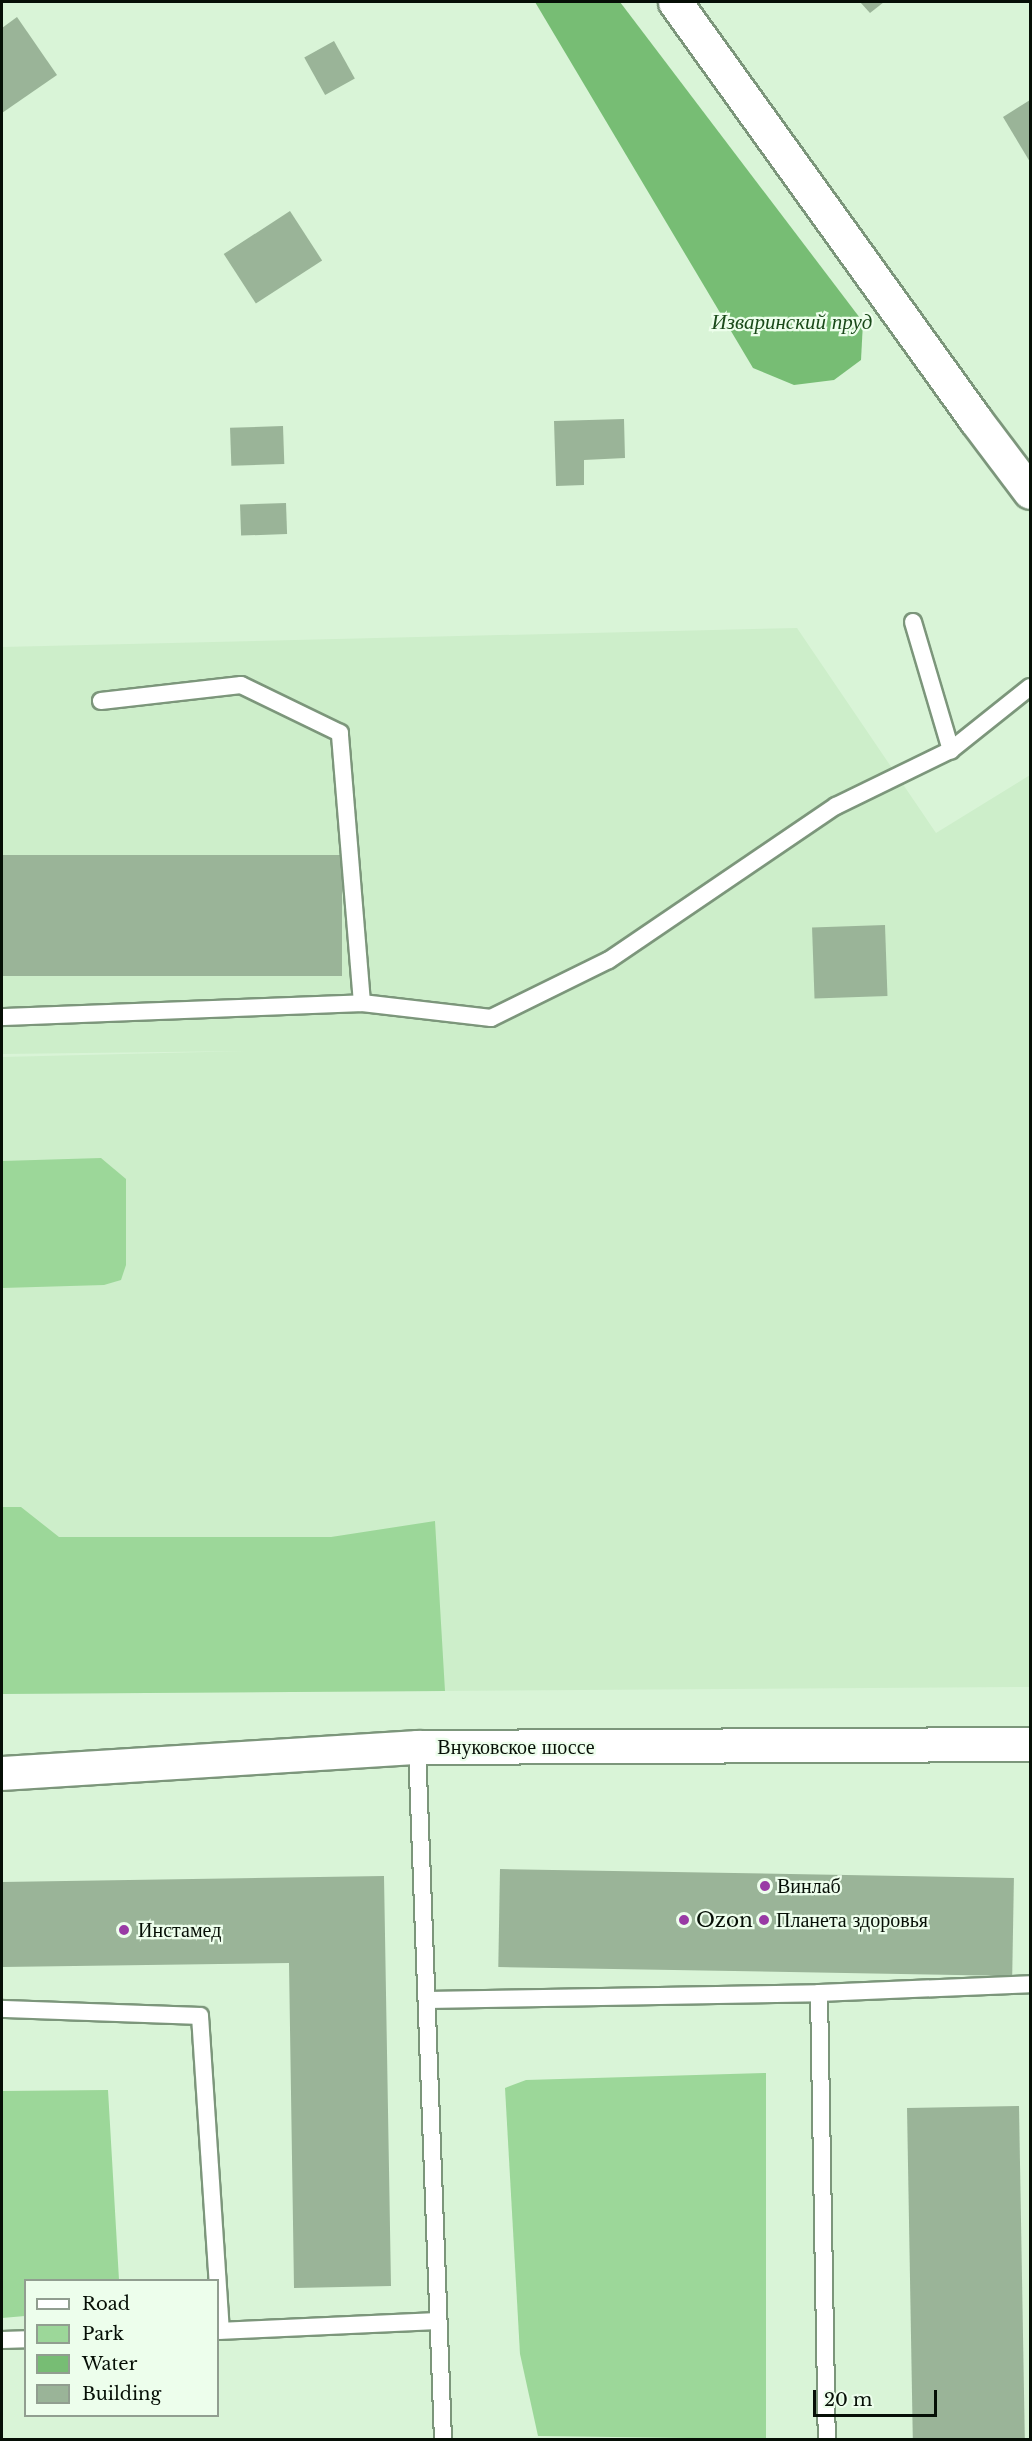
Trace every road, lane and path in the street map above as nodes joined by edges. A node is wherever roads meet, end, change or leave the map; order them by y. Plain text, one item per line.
1 (675, 2) edge
2 (1030, 492) edge
3 (913, 622) dead end
4 (1030, 687) edge
5 (101, 700) dead end
6 (951, 750) junction
7 (362, 1003) junction
8 (2, 1017) edge
9 (1030, 1744) edge
10 (417, 1747) junction
11 (2, 1773) edge
12 (1030, 1984) edge
13 (819, 1993) junction
14 (427, 2001) junction
15 (2, 2009) edge
16 (216, 2279) edge
17 (438, 2321) junction
18 (219, 2331) edge
19 (24, 2339) edge
20 (2, 2340) edge
21 (443, 2439) edge
22 (827, 2439) edge

1 - 2 street
3 - 6 lane
4 - 6 lane
5 - 7 lane
6 - 7 lane
7 - 8 lane
9 - 10 street, Внуковское шоссе
10 - 11 street, Внуковское шоссе
10 - 14 lane
12 - 13 lane
13 - 14 lane
13 - 22 lane
14 - 17 lane
15 - 16 lane
17 - 18 lane
17 - 21 lane
19 - 20 lane

